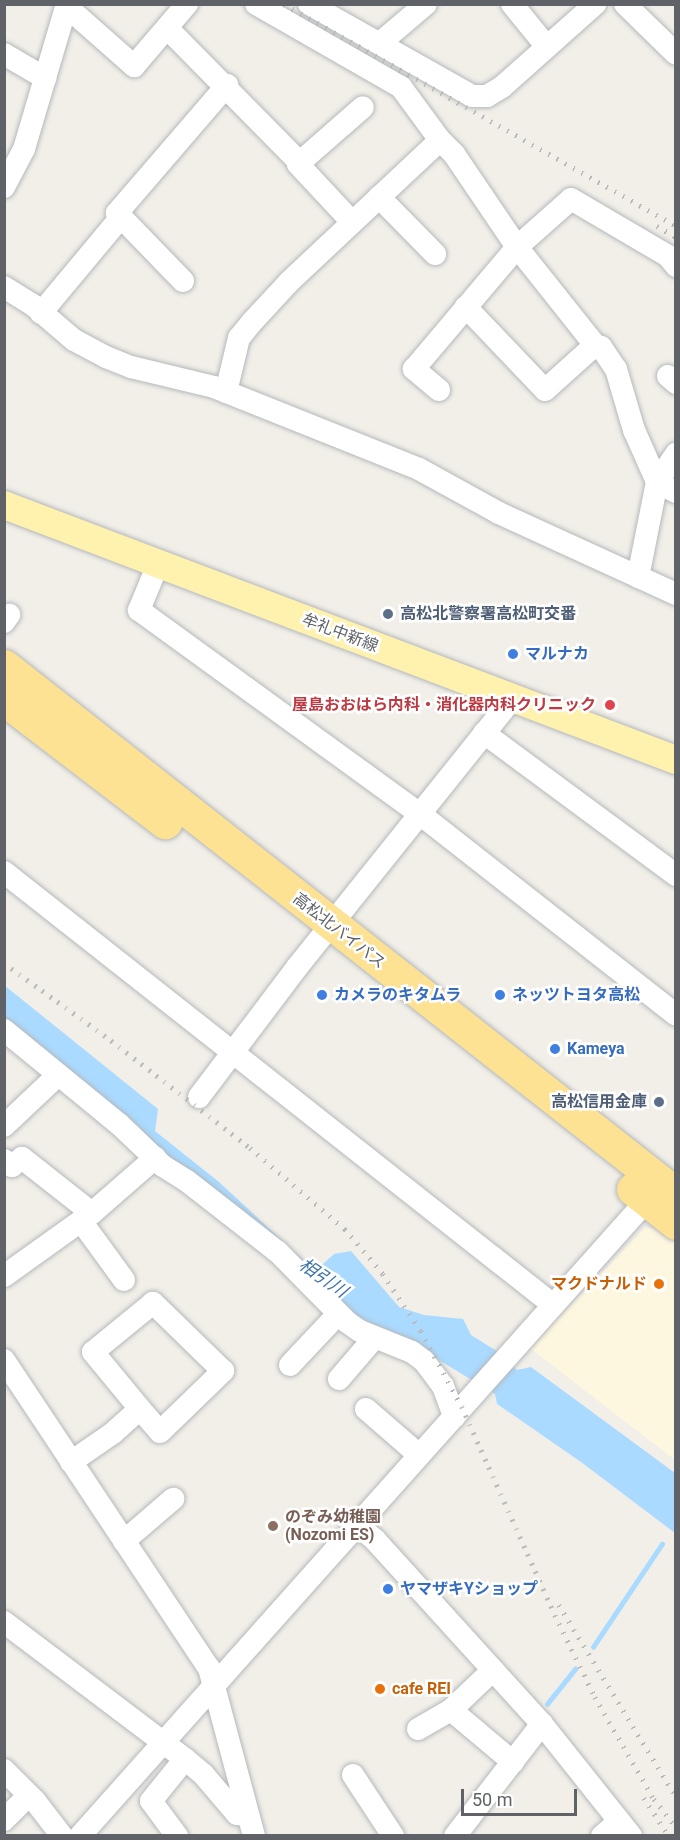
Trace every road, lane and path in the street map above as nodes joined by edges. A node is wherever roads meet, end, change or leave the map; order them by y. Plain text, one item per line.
1 (187, 4) edge
2 (256, 4) edge
3 (309, 4) edge
4 (426, 4) edge
5 (512, 4) edge
6 (595, 4) edge
7 (625, 4) edge
8 (67, 5) edge
9 (167, 28) junction
10 (380, 43) junction
11 (547, 47) junction
12 (4, 54) edge
13 (675, 54) edge
14 (45, 78) junction
15 (226, 86) junction
16 (363, 107) dead end
17 (440, 140) junction
18 (300, 163) junction
19 (7, 174) edge
20 (379, 197) junction
21 (122, 217) junction
22 (352, 222) junction
23 (518, 247) junction
24 (435, 254) dead end
25 (675, 266) edge
26 (183, 281) dead end
27 (4, 287) edge
28 (466, 307) junction
29 (41, 313) junction
30 (595, 345) junction
31 (439, 390) dead end
32 (226, 392) junction
33 (675, 454) edge
34 (666, 487) edge
35 (4, 505) edge
36 (158, 564) junction
37 (638, 577) junction
38 (675, 594) edge
39 (4, 666) edge
40 (4, 699) edge
41 (512, 699) junction
42 (484, 733) junction
43 (675, 760) edge
44 (420, 814) junction
45 (4, 872) edge
46 (675, 875) edge
47 (326, 933) junction
48 (675, 1015) edge
49 (4, 1030) edge
50 (233, 1053) junction
51 (58, 1075) junction
52 (199, 1098) dead end
53 (4, 1126) edge
54 (155, 1158) junction
55 (4, 1160) edge
56 (665, 1186) edge
57 (86, 1217) junction
58 (675, 1223) edge
59 (4, 1276) edge
60 (124, 1280) dead end
61 (552, 1304) junction
62 (338, 1314) junction
63 (375, 1338) junction
64 (290, 1365) dead end
65 (7, 1370) edge
66 (339, 1379) dead end
67 (140, 1409) junction
68 (366, 1409) dead end
69 (454, 1417) junction
70 (419, 1455) junction
71 (71, 1462) junction
72 (173, 1498) dead end
73 (358, 1526) junction
74 (124, 1541) junction
75 (4, 1622) edge
76 (494, 1670) junction
77 (216, 1686) junction
78 (451, 1710) junction
79 (542, 1724) junction
80 (418, 1729) dead end
81 (164, 1741) junction
82 (185, 1759) junction
83 (513, 1762) junction
84 (4, 1770) edge
85 (353, 1775) dead end
86 (29, 1795) junction
87 (4, 1820) edge
88 (250, 1826) edge
89 (617, 1831) edge
90 (62, 1836) edge
91 (80, 1836) edge
92 (177, 1836) edge
93 (393, 1836) edge
94 (455, 1836) edge

1 - 9 street
2 - 17 street
3 - 10 street
4 - 10 street
5 - 11 street
6 - 11 street
7 - 13 street
8 - 9 street
8 - 14 street
9 - 15 street
10 - 11 street
12 - 14 street
14 - 19 street
15 - 18 street
15 - 21 street
16 - 18 street
17 - 20 street
17 - 23 street
18 - 22 street
20 - 22 street
20 - 24 street
21 - 26 street
21 - 29 street
22 - 32 street
23 - 25 street
23 - 28 street
23 - 30 street
27 - 29 street
28 - 30 street
28 - 31 street
29 - 32 street
30 - 34 street
32 - 37 street
33 - 34 street
34 - 37 street
35 - 36 main road, 牟礼中新線
36 - 41 main road, 牟礼中新線
36 - 44 street
37 - 38 street
39 - 47 highway, 高松北バイパス
40 - 47 highway, 高松北バイパス
41 - 42 street
41 - 43 main road, 牟礼中新線
42 - 44 street
42 - 46 street
44 - 47 street
44 - 48 street
45 - 50 street
47 - 50 street
47 - 56 highway, 高松北バイパス
49 - 51 street
50 - 52 street
50 - 61 street
51 - 53 street
51 - 54 street
54 - 57 street
54 - 62 street
55 - 57 street
56 - 58 highway, 高松北バイパス
56 - 61 street
57 - 59 street
57 - 60 street
61 - 69 street
62 - 63 street
62 - 64 street
63 - 66 street
63 - 69 street
65 - 71 street
67 - 67 street
67 - 71 street
68 - 70 street
69 - 70 street
70 - 73 street
71 - 74 street
72 - 74 street
73 - 76 street
73 - 77 street
74 - 77 street
75 - 81 street
76 - 78 street
76 - 79 street
77 - 81 street
77 - 88 street
78 - 80 street
78 - 83 street
79 - 83 street
79 - 89 street
81 - 82 street
81 - 91 street
82 - 88 street
82 - 92 street
83 - 94 street
84 - 86 street
85 - 93 street
86 - 87 street
86 - 90 street

